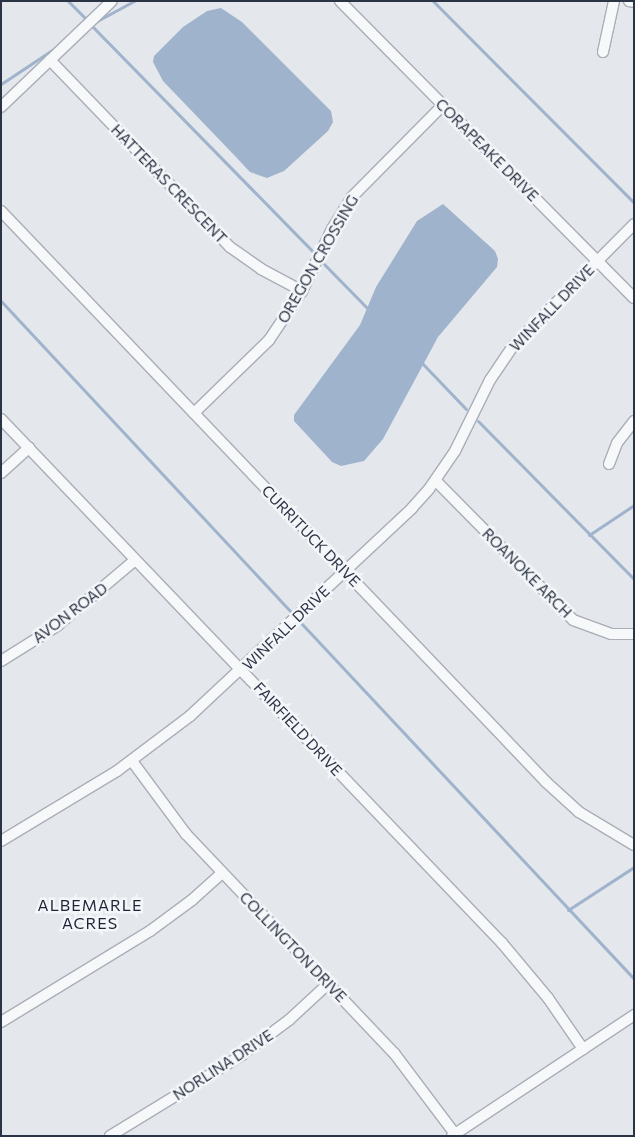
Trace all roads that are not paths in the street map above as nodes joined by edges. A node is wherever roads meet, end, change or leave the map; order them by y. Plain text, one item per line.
1 (112, 1) edge
2 (340, 1) edge
3 (614, 1) edge
4 (630, 1) edge
5 (634, 2) edge
6 (603, 52) dead end
7 (50, 60) junction
8 (442, 104) junction
9 (1, 106) edge
10 (1, 211) edge
11 (634, 224) edge
12 (597, 261) junction
13 (302, 291) junction
14 (634, 298) edge
15 (194, 413) junction
16 (1, 418) edge
17 (634, 421) edge
18 (29, 448) junction
19 (608, 464) dead end
20 (1, 473) edge
21 (436, 480) junction
22 (135, 560) junction
23 (345, 572) junction
24 (633, 636) edge
25 (1, 661) edge
26 (242, 670) junction
27 (132, 761) junction
28 (1, 842) edge
29 (634, 845) edge
30 (222, 873) junction
31 (328, 984) junction
32 (634, 1015) edge
33 (1, 1022) edge
34 (583, 1049) junction
35 (454, 1135) edge
36 (110, 1136) edge

1 - 7 street
2 - 8 street, CORAPEAKE DRIVE
3 - 6 street
4 - 5 street
7 - 9 street
7 - 13 street, HATTERAS CRESCENT
8 - 12 street, CORAPEAKE DRIVE
8 - 13 street, OREGON CROSSING
10 - 15 street, CURRITUCK DRIVE
11 - 12 street, WINFALL DRIVE
12 - 14 street, CORAPEAKE DRIVE
12 - 21 street, WINFALL DRIVE
13 - 15 street, OREGON CROSSING
15 - 23 street, CURRITUCK DRIVE
16 - 18 street, FAIRFIELD DRIVE
17 - 19 street
18 - 20 street
18 - 22 street, FAIRFIELD DRIVE
21 - 23 street, WINFALL DRIVE
21 - 24 street, ROANOKE ARCH
22 - 25 street, AVON ROAD
22 - 26 street, FAIRFIELD DRIVE
23 - 26 street, WINFALL DRIVE
23 - 29 street, CURRITUCK DRIVE
26 - 27 street, WINFALL DRIVE
26 - 34 street, FAIRFIELD DRIVE
27 - 28 street, WINFALL DRIVE
27 - 30 street, COLLINGTON DRIVE
30 - 31 street, COLLINGTON DRIVE
30 - 33 street
31 - 35 street, COLLINGTON DRIVE
31 - 36 street, NORLINA DRIVE
32 - 34 street
34 - 35 street

